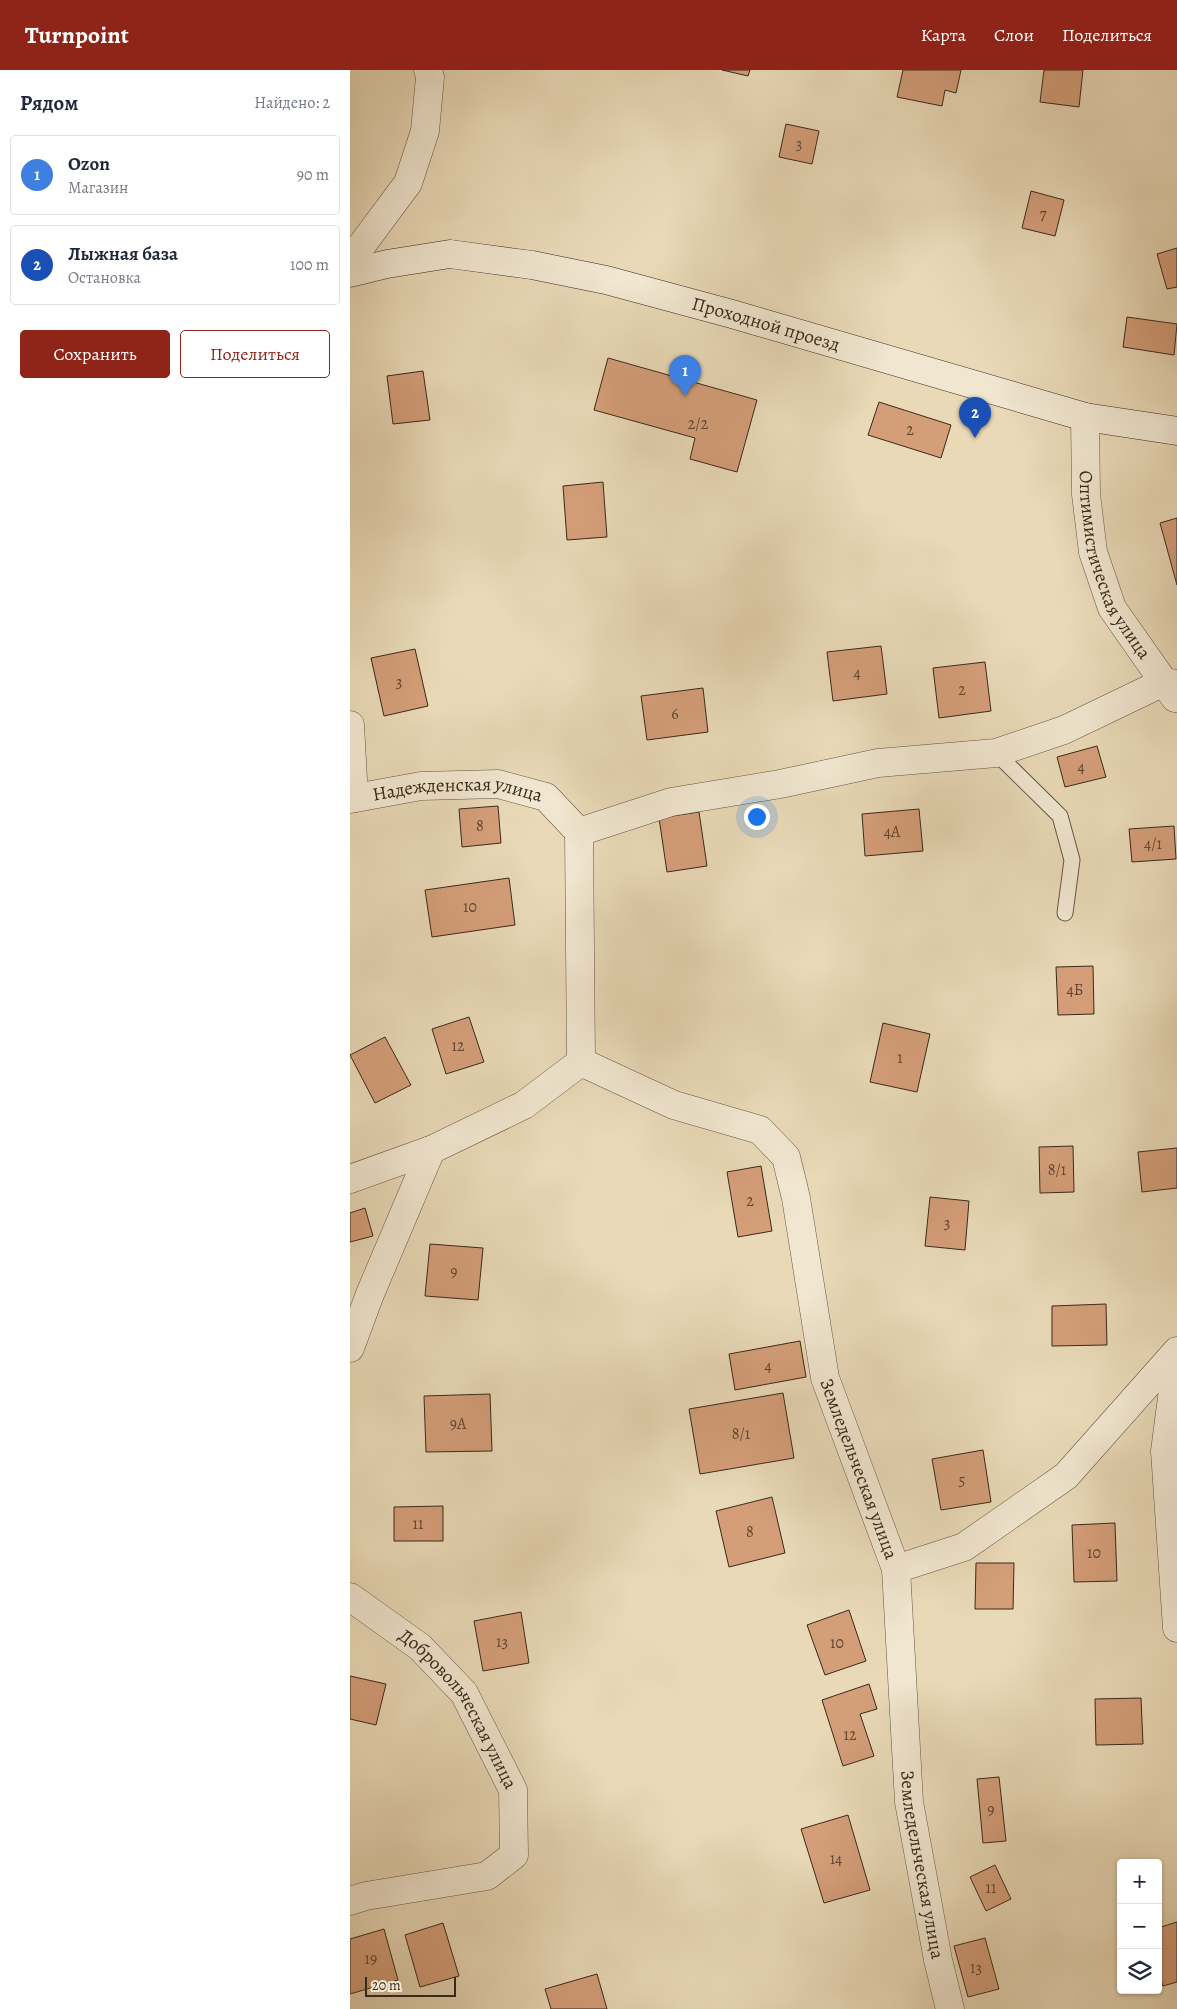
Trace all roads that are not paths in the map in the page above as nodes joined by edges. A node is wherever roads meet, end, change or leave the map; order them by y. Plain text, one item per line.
1 (428, 70) edge
2 (350, 261) edge
3 (350, 273) edge
4 (1085, 417) junction
5 (1177, 431) edge
6 (1173, 689) edge
7 (350, 725) edge
8 (996, 753) junction
9 (352, 799) edge
10 (579, 832) junction
11 (1065, 913) dead end
12 (581, 1062) junction
13 (431, 1150) junction
14 (350, 1179) edge
15 (350, 1348) edge
16 (1177, 1351) edge
17 (1177, 1358) edge
18 (896, 1569) junction
19 (350, 1598) edge
20 (1177, 1628) edge
21 (350, 1901) edge
22 (950, 2009) edge

1 - 2 street
3 - 4 street, Проходной проезд
4 - 5 street, Проходной проезд
4 - 6 street, Оптимистическая улица
6 - 8 street
7 - 9 street
8 - 10 street
8 - 11 lane
9 - 10 street, Надежденская улица
10 - 12 street
12 - 13 street
12 - 18 street, Земледельческая улица
13 - 14 street
13 - 15 street
16 - 18 street
17 - 20 street
18 - 22 street, Земледельческая улица
19 - 21 street, Добровольческая улица

